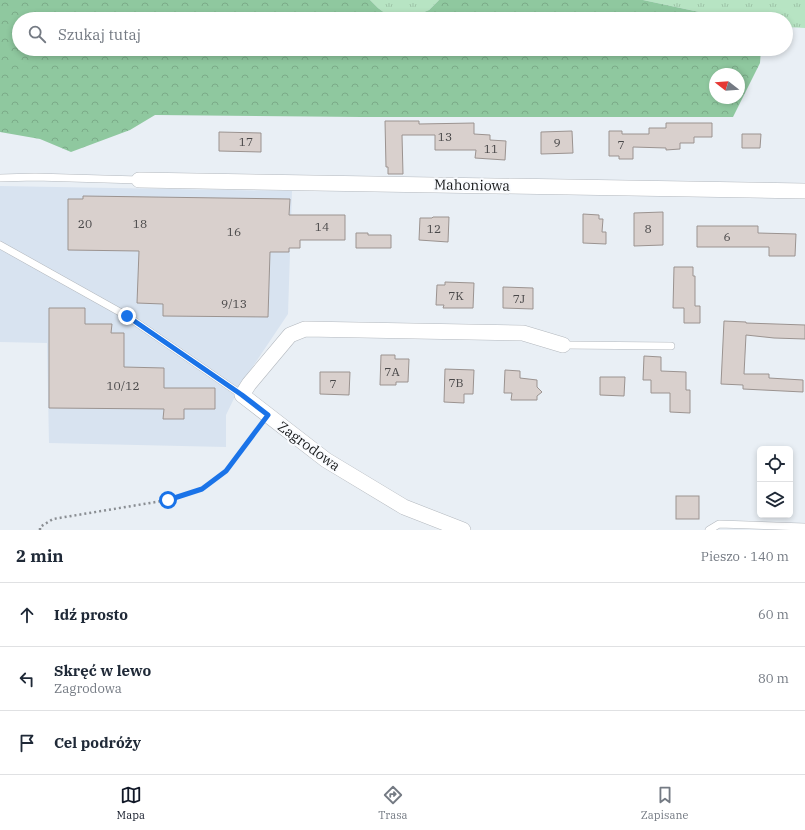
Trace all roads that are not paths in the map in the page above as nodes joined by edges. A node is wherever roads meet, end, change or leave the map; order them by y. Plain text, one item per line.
1 (0, 178) edge
2 (139, 180) joint
3 (805, 191) edge
4 (0, 245) edge
5 (563, 346) joint
6 (671, 346) dead end
7 (242, 395) junction
8 (805, 527) edge
9 (463, 530) edge
10 (709, 530) edge

1 - 2 lane
2 - 3 street, Mahoniowa
4 - 7 lane, Zagrodowa
5 - 6 lane
5 - 7 street
7 - 9 street, Zagrodowa
8 - 10 lane

